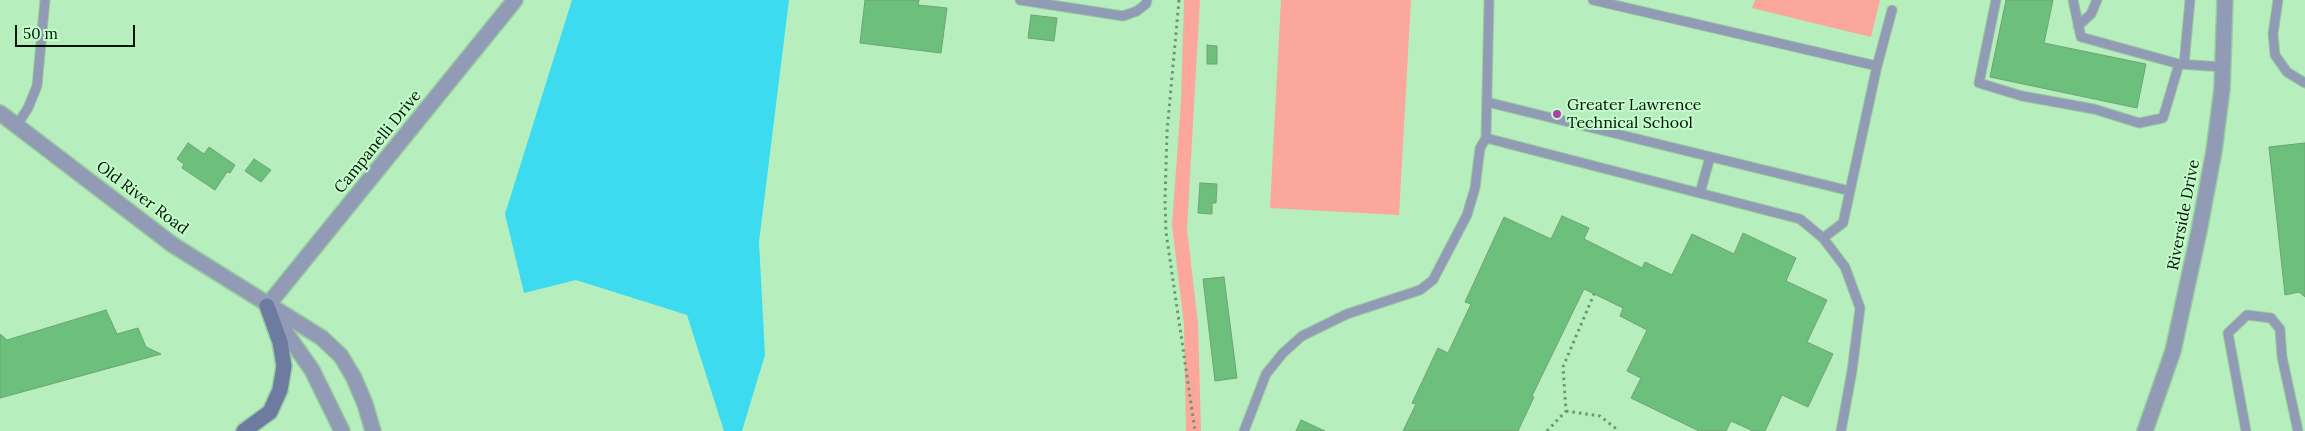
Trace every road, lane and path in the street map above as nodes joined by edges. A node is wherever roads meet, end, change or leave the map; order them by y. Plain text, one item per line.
1 (45, 0) edge
2 (515, 0) edge
3 (1020, 0) edge
4 (1148, 0) edge
5 (1180, 0) edge
6 (1489, 0) edge
7 (1594, 0) edge
8 (1996, 0) edge
9 (2073, 0) edge
10 (2097, 0) edge
11 (2190, 0) edge
12 (2225, 0) edge
13 (2278, 0) edge
14 (1892, 10) dead end
15 (2078, 26) junction
16 (2181, 64) junction
17 (1877, 66) junction
18 (2223, 67) junction
19 (2305, 83) edge
20 (1487, 102) junction
21 (0, 113) edge
22 (17, 125) junction
23 (1486, 138) junction
24 (1710, 157) junction
25 (1850, 191) junction
26 (1700, 193) junction
27 (1823, 238) junction
28 (1594, 294) dead end
29 (267, 306) junction
30 (1566, 411) junction
31 (244, 431) edge
32 (342, 431) edge
33 (373, 431) edge
34 (1194, 431) edge
35 (1244, 431) edge
36 (1547, 431) edge
37 (1618, 431) edge
38 (1841, 431) edge
39 (2145, 431) edge
40 (2246, 431) edge
41 (2298, 431) edge

1 - 22 lane
2 - 29 street, Campanelli Drive
3 - 4 lane
5 - 34 path
6 - 20 lane
7 - 17 lane
8 - 16 lane
9 - 15 lane
10 - 15 lane
11 - 16 lane
12 - 18 street, Riverside Drive
13 - 19 lane
14 - 17 lane
15 - 16 lane
16 - 18 lane
17 - 25 lane
18 - 39 street, Riverside Drive
20 - 23 lane
20 - 24 lane
21 - 22 street, Old River Road
22 - 29 street, Old River Road
23 - 26 lane
23 - 35 lane
24 - 25 lane
24 - 26 lane
25 - 27 lane
26 - 27 lane
27 - 38 lane
28 - 30 path
29 - 31 main road
29 - 32 street, Old River Road
29 - 33 street, Old River Road
30 - 36 path
30 - 37 path
40 - 41 lane

